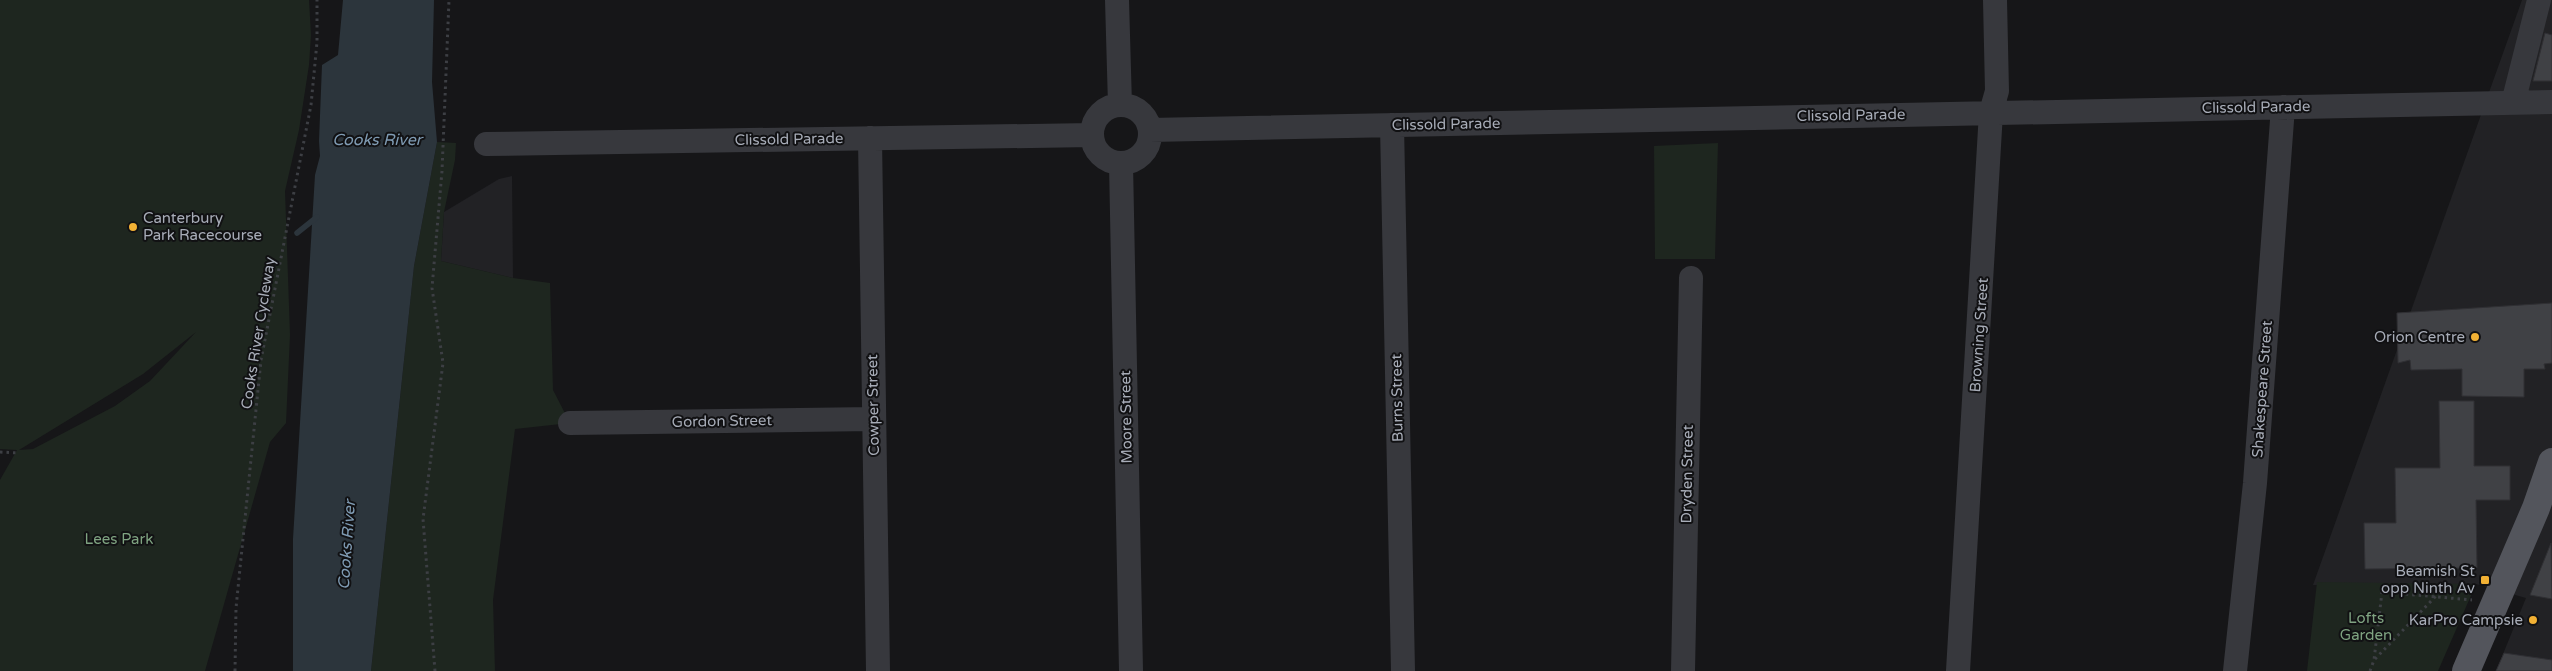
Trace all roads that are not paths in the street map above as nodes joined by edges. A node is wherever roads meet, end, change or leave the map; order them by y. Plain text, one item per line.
1 (1117, 0) edge
2 (1995, 0) edge
3 (2539, 0) edge
4 (2552, 102) edge
5 (2513, 103) junction
6 (1120, 105) junction
7 (2283, 107) junction
8 (1991, 112) junction
9 (1392, 125) junction
10 (1150, 130) junction
11 (1092, 135) junction
12 (870, 138) junction
13 (486, 144) dead end
14 (1121, 163) junction
15 (1691, 278) dead end
16 (874, 419) junction
17 (570, 423) dead end
18 (2552, 462) edge
19 (878, 671) edge
20 (1131, 671) edge
21 (1402, 671) edge
22 (1683, 671) edge
23 (1958, 671) edge
24 (2235, 671) edge
25 (2466, 671) edge

1 - 6 street
2 - 8 street, Browning Street
3 - 5 street
4 - 5 street, Clissold Parade
5 - 7 street, Clissold Parade
6 - 10 street
6 - 11 street
7 - 8 street, Clissold Parade
7 - 24 street, Shakespeare Street
8 - 9 street, Clissold Parade
8 - 23 street, Browning Street
9 - 10 street, Clissold Parade
9 - 21 street, Burns Street
10 - 14 street
11 - 12 street, Clissold Parade
11 - 14 street
12 - 13 street, Clissold Parade
12 - 16 street, Cowper Street
14 - 20 street, Moore Street
15 - 22 street, Dryden Street
16 - 17 street, Gordon Street
16 - 19 street, Cowper Street
18 - 25 main road

